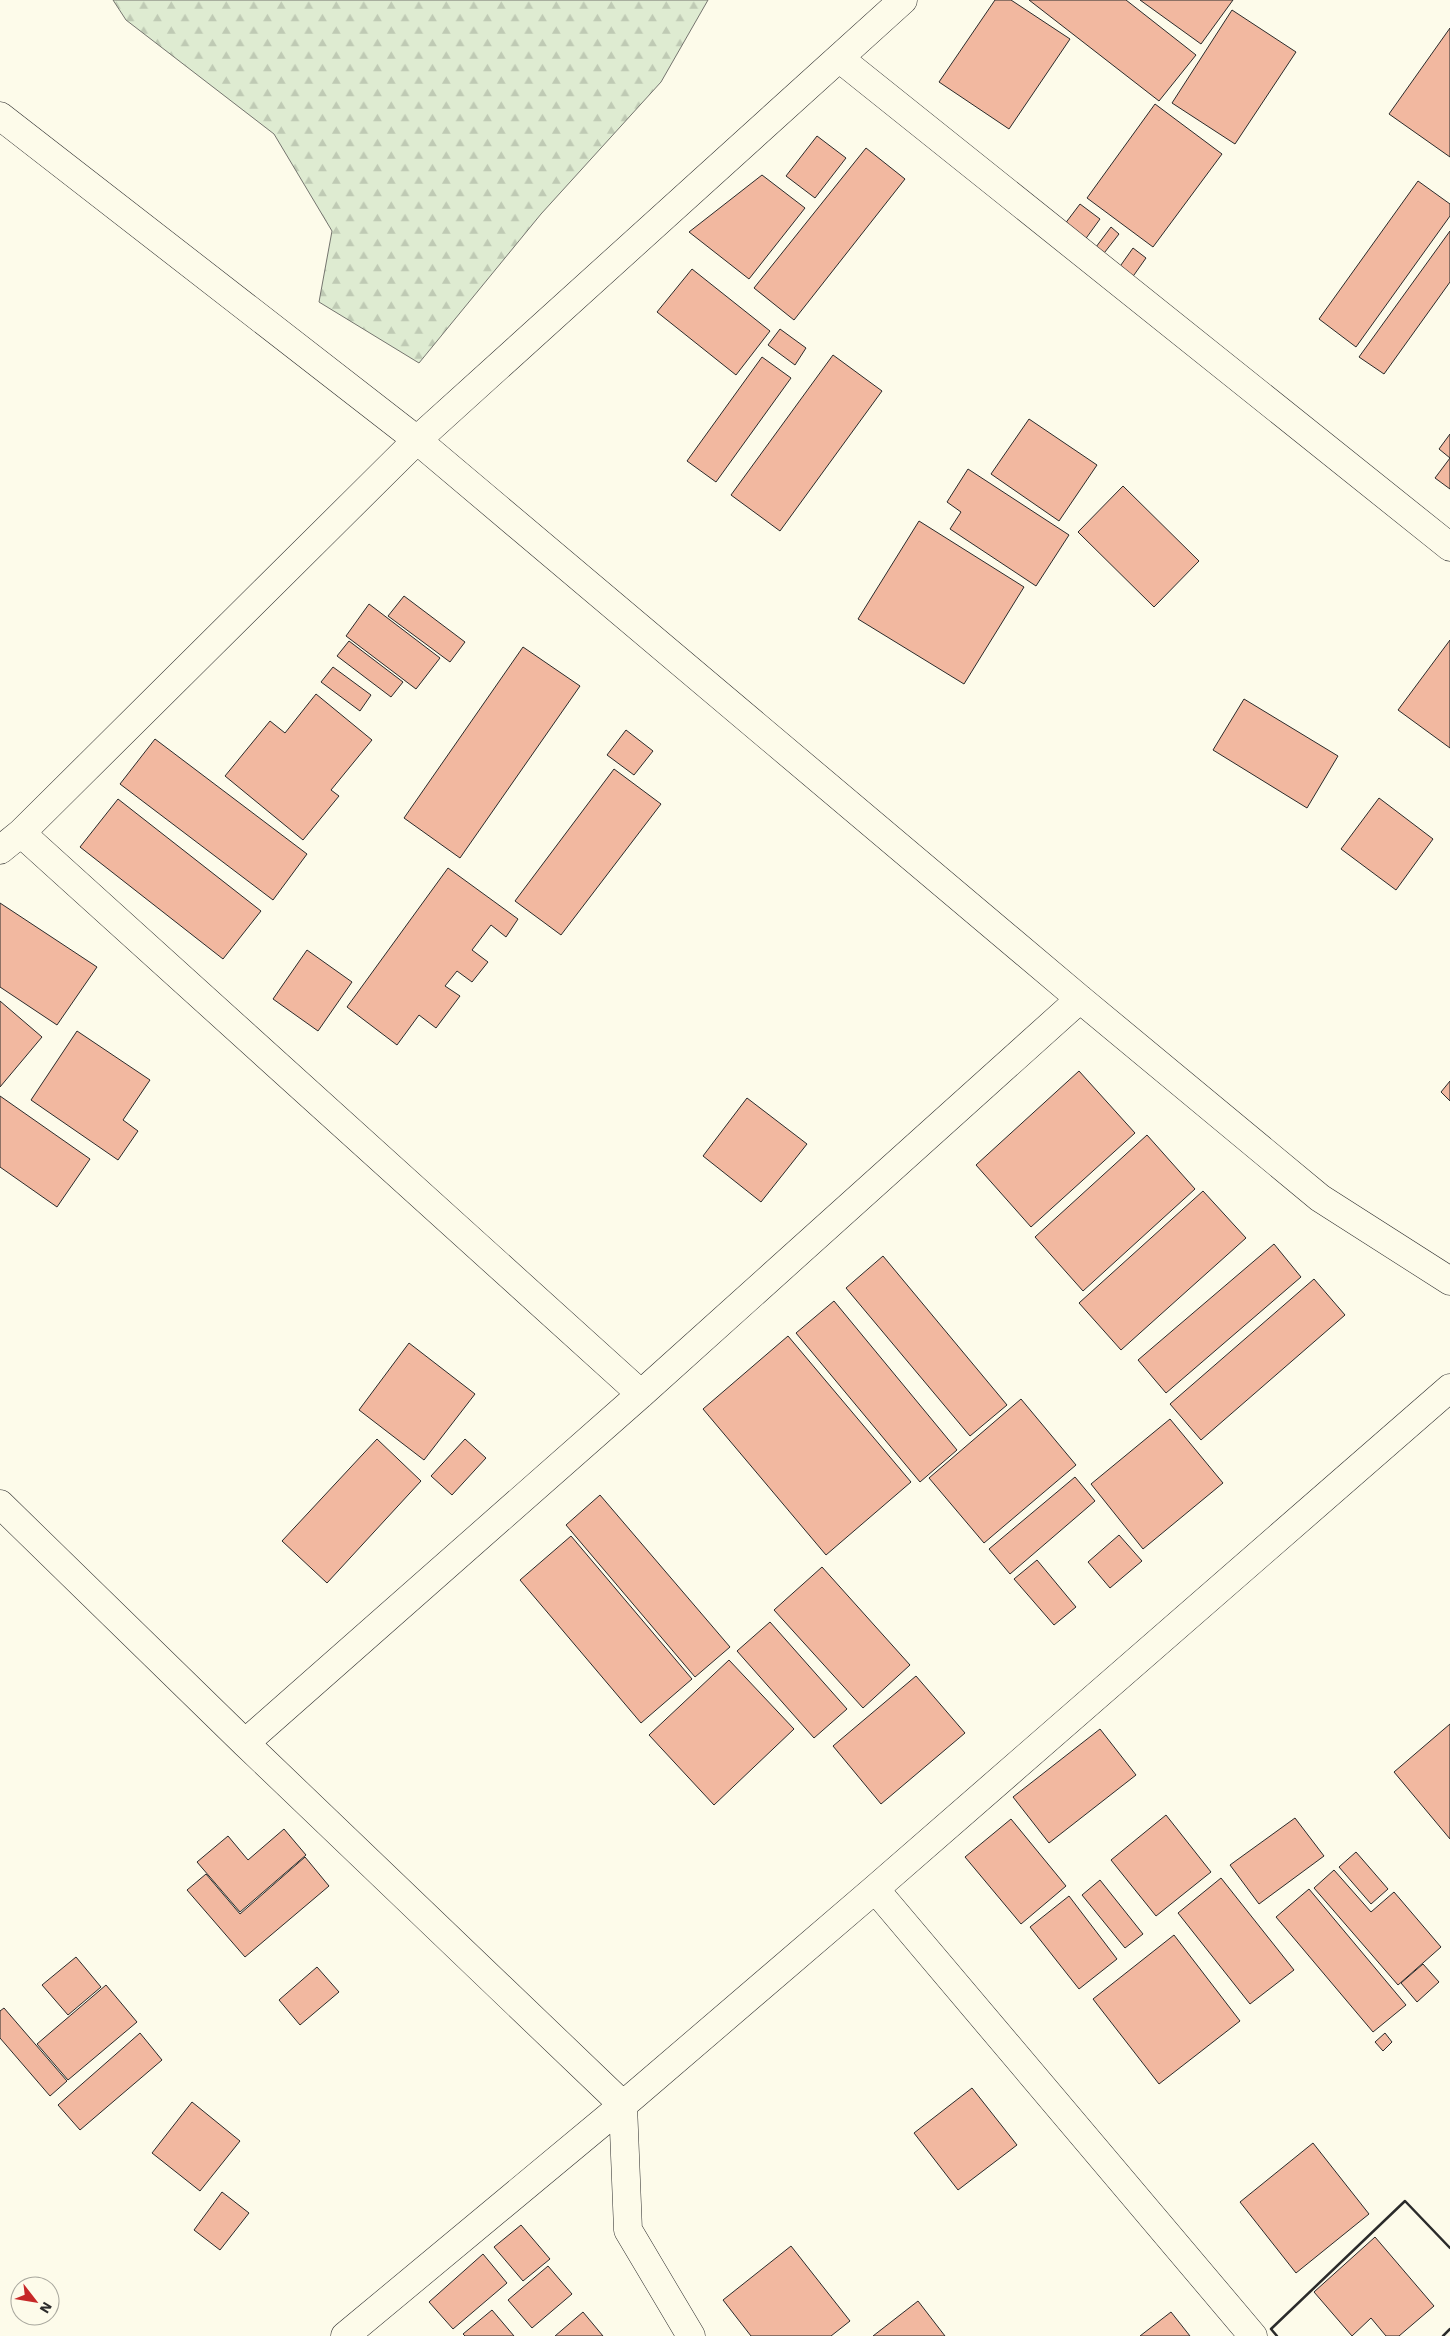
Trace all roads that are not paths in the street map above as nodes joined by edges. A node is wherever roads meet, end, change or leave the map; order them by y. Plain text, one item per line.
1 (903, 0) edge
2 (839, 58) junction
3 (0, 116) edge
4 (417, 440) junction
5 (1450, 547) edge
6 (21, 833) junction
7 (0, 850) edge
8 (1080, 1000) junction
9 (1450, 1281) edge
10 (1450, 1388) edge
11 (641, 1394) junction
12 (0, 1504) edge
13 (245, 1743) junction
14 (875, 1889) junction
15 (623, 2105) junction
16 (346, 2336) edge
17 (691, 2336) edge
18 (1253, 2336) edge

1 - 2 street
2 - 4 street
2 - 5 street
3 - 4 street
4 - 6 street
4 - 8 street
6 - 7 street
6 - 11 street
8 - 9 street
8 - 11 street
10 - 14 street
11 - 13 street
12 - 13 street
13 - 15 street
14 - 15 street
14 - 18 street
15 - 16 street
15 - 17 street

